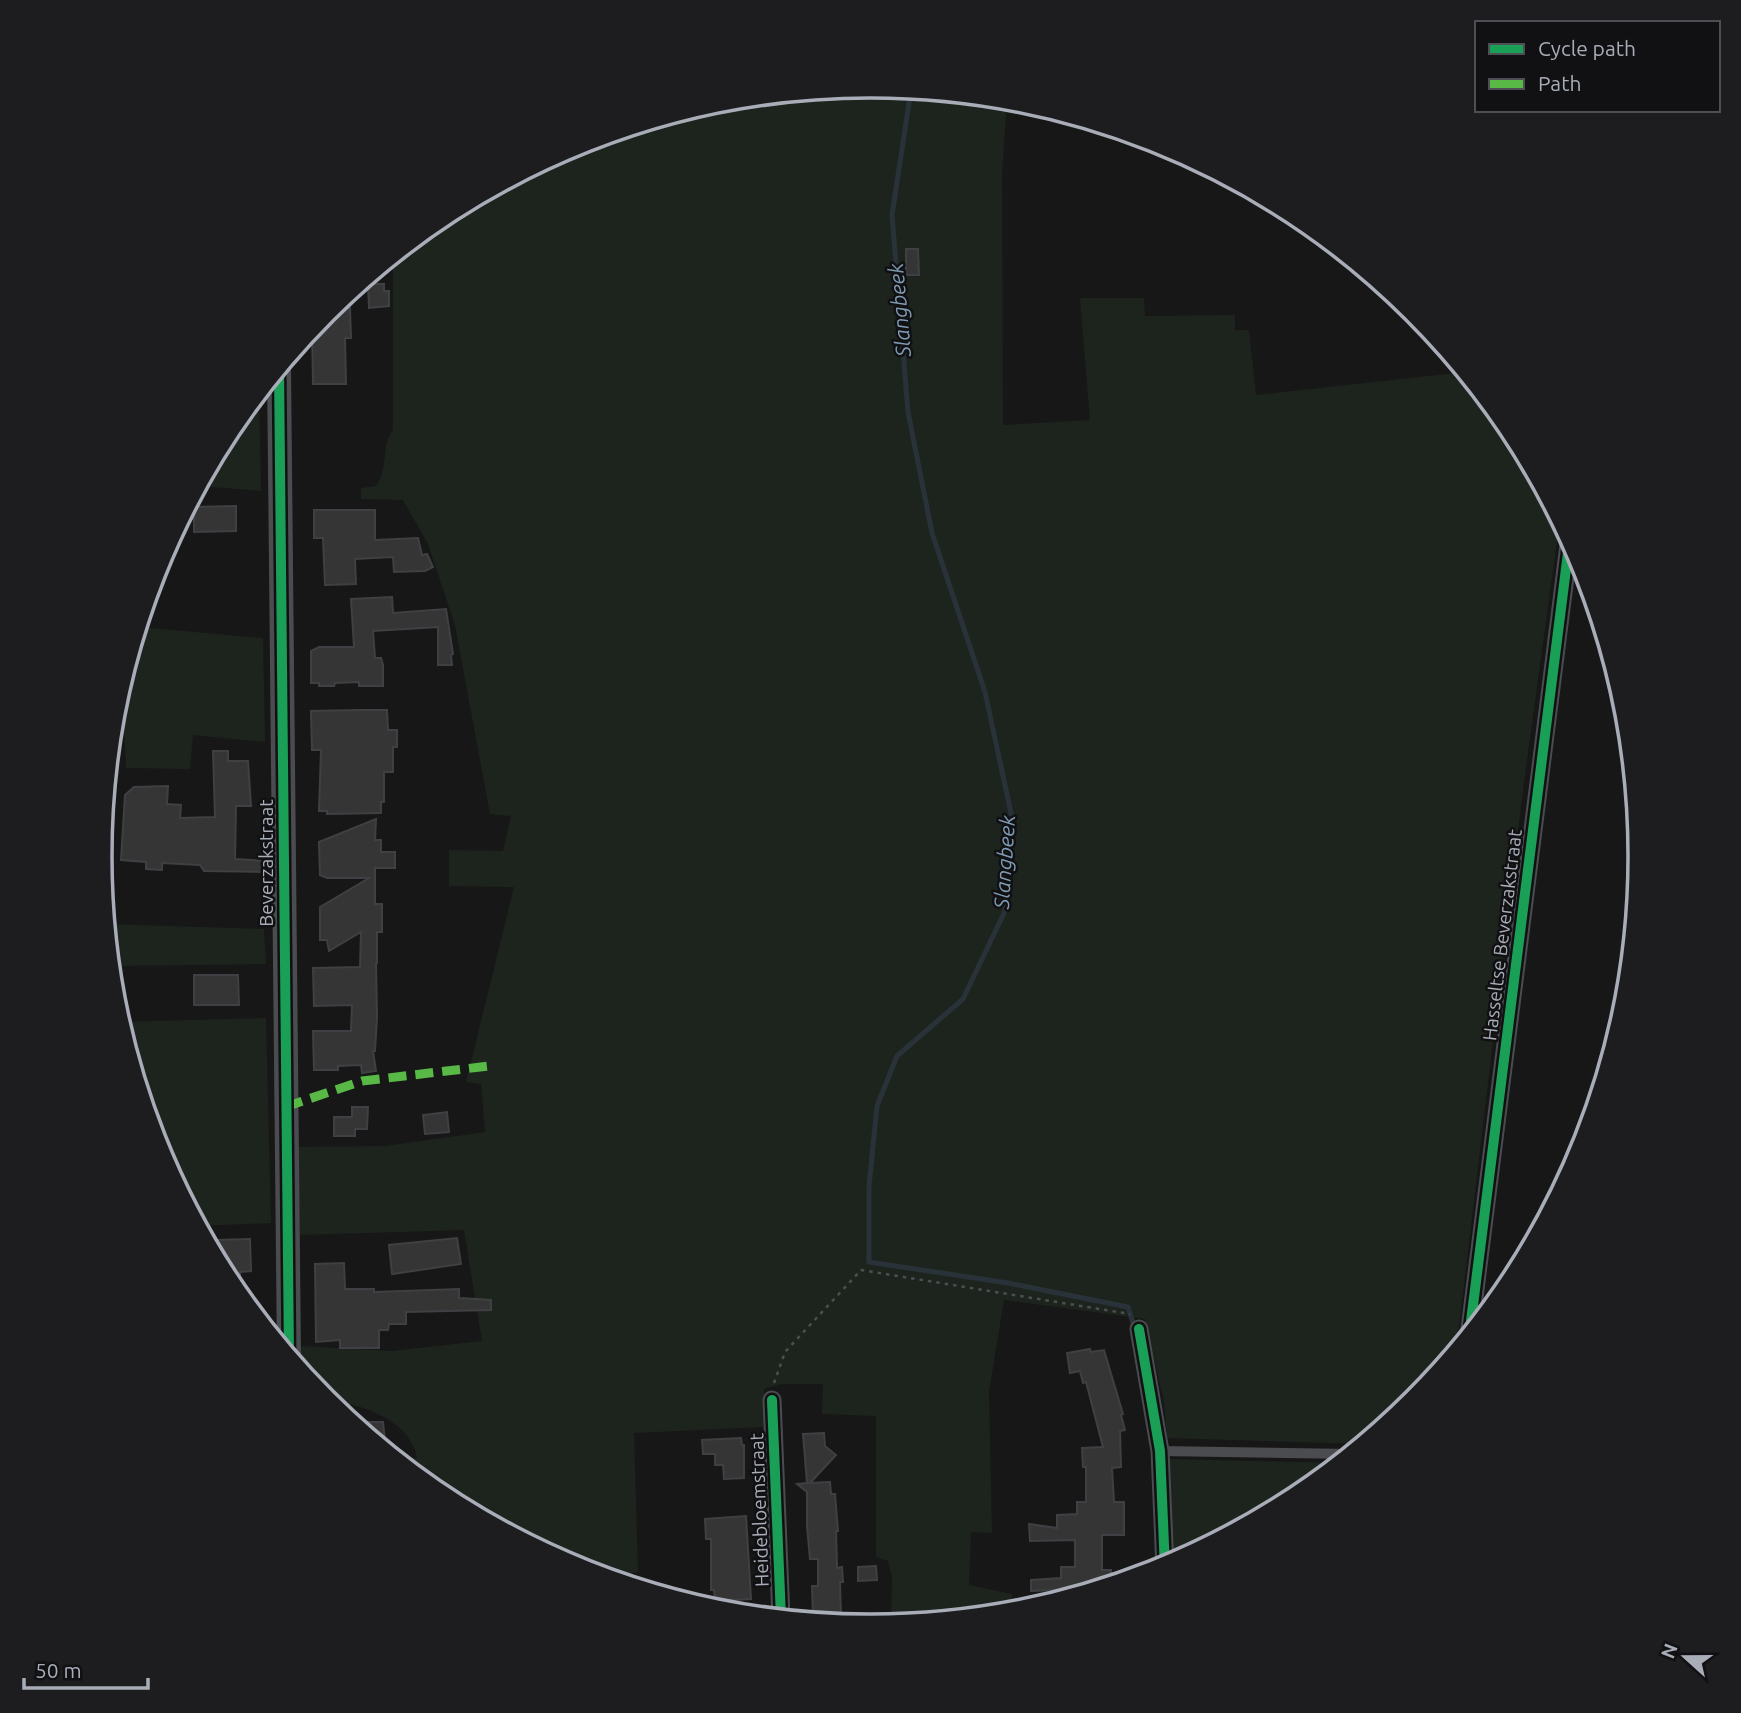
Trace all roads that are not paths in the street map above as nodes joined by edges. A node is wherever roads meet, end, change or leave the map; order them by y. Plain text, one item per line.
1 (279, 382) edge
2 (1567, 558) edge
3 (1471, 1319) edge
4 (1139, 1329) road end
5 (289, 1343) edge
6 (772, 1400) road end
7 (1160, 1451) junction
8 (1337, 1454) edge
9 (1164, 1555) edge
10 (781, 1610) edge

1 - 5 street, Beverzakstraat
2 - 3 street, Hasseltse Beverzakstraat
4 - 7 street
6 - 10 street, Heidebloemstraat
7 - 8 lane
7 - 9 street

